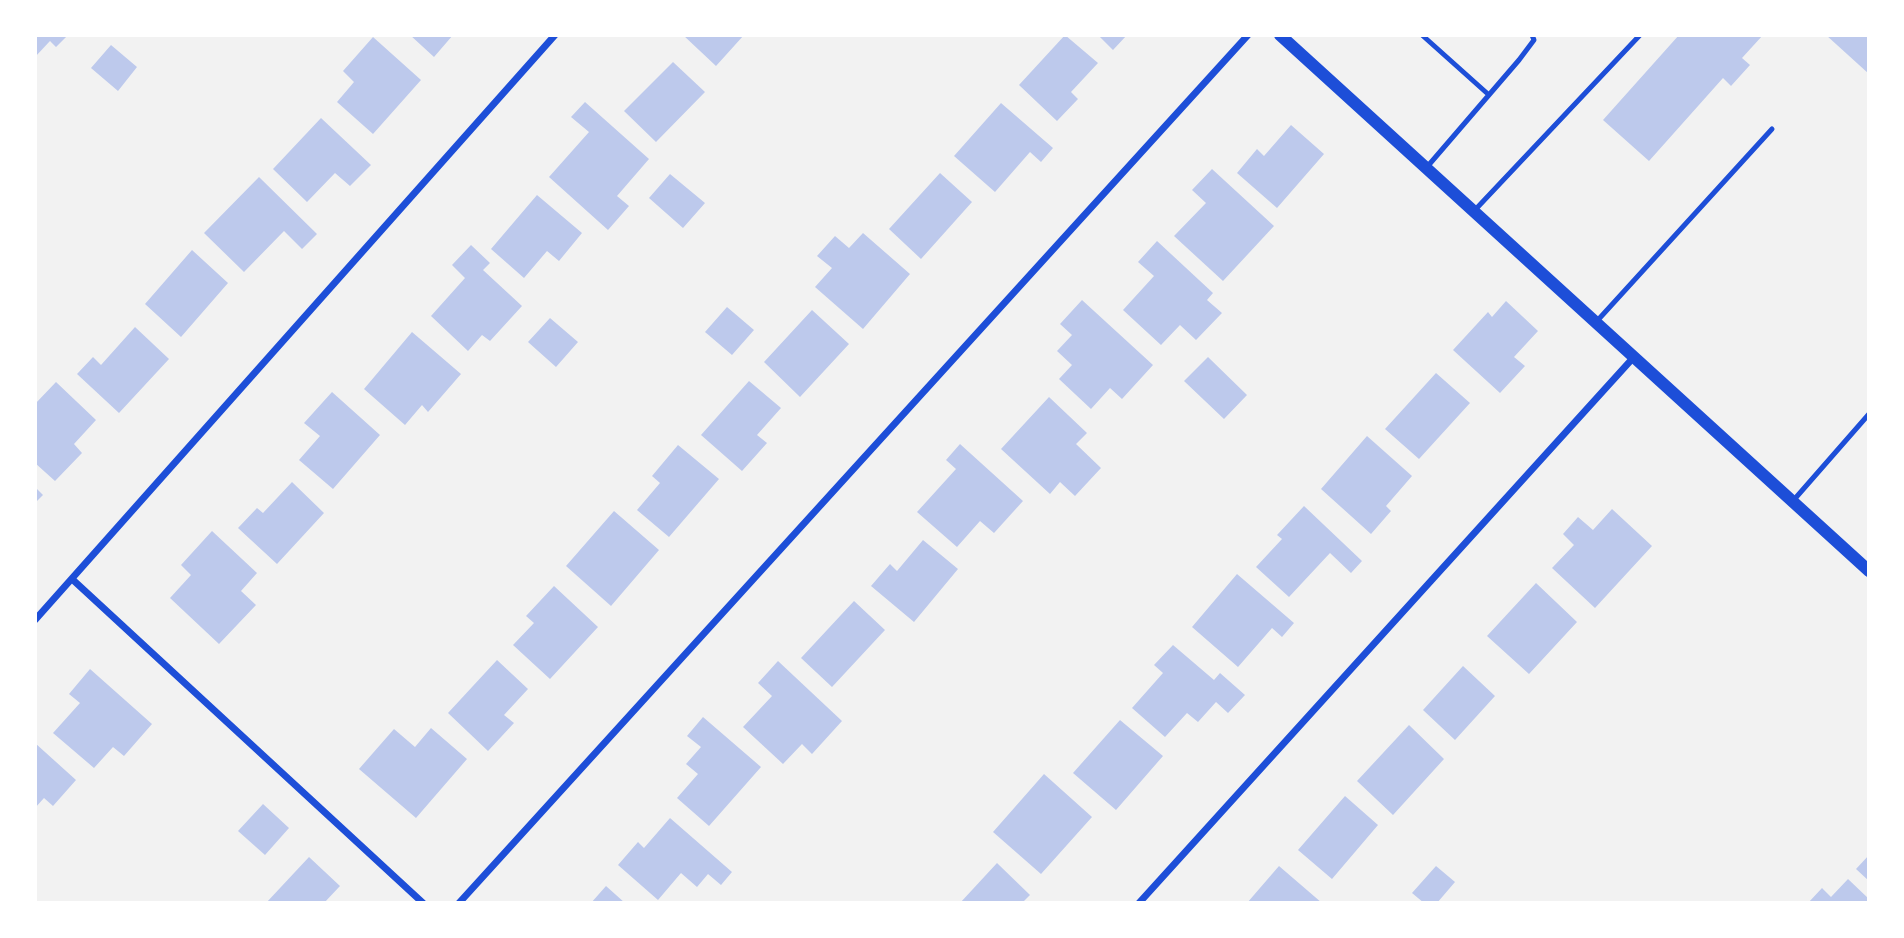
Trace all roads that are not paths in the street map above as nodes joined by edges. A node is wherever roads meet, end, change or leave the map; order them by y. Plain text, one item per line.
1 (555, 35) edge
2 (1248, 35) edge
3 (1280, 35) edge
4 (1422, 35) edge
5 (1532, 35) edge
6 (1640, 35) edge
7 (1489, 95) junction
8 (1772, 129) dead end
9 (1426, 169) junction
10 (1473, 212) junction
11 (1595, 323) junction
12 (1633, 358) junction
13 (1869, 414) edge
14 (1793, 502) junction
15 (1869, 571) edge
16 (72, 579) junction
17 (35, 620) edge
18 (423, 903) edge
19 (459, 903) edge
20 (1139, 903) edge

1 - 16 street
2 - 19 street
3 - 9 street
4 - 7 lane
5 - 7 lane
6 - 10 lane
7 - 9 lane
8 - 11 lane
9 - 10 street
10 - 11 street
11 - 12 street
12 - 14 street
12 - 20 street
13 - 14 lane
14 - 15 street
16 - 17 street
16 - 18 street

